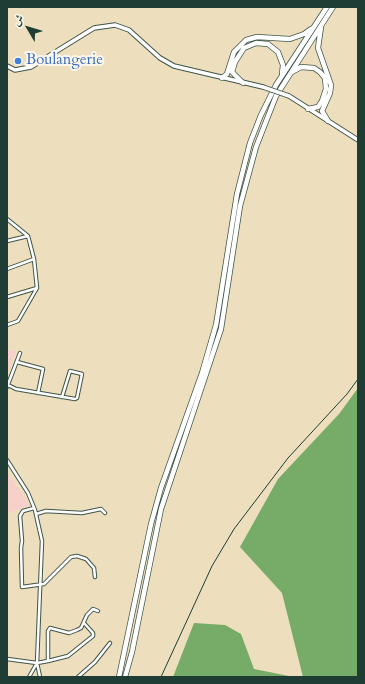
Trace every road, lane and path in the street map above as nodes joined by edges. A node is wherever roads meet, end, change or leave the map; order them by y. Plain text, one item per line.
1 (327, 7) edge
2 (333, 7) edge
3 (316, 23) junction
4 (322, 23) junction
5 (7, 66) edge
6 (232, 72) junction
7 (282, 75) junction
8 (288, 76) junction
9 (227, 78) junction
10 (243, 83) junction
11 (321, 108) junction
12 (308, 109) junction
13 (316, 114) junction
14 (328, 121) junction
15 (358, 140) edge
16 (7, 219) edge
17 (28, 236) junction
18 (7, 242) edge
19 (34, 259) junction
20 (7, 270) edge
21 (36, 288) junction
22 (7, 298) edge
23 (7, 325) edge
24 (20, 353) dead end
25 (17, 362) junction
26 (7, 386) edge
27 (38, 393) junction
28 (62, 396) junction
29 (7, 460) edge
30 (34, 508) junction
31 (105, 513) dead end
32 (36, 514) junction
33 (95, 577) dead end
34 (40, 586) junction
35 (98, 611) dead end
36 (84, 623) junction
37 (110, 643) dead end
38 (7, 659) edge
39 (48, 661) junction
40 (37, 663) junction
41 (29, 677) edge
42 (40, 677) edge
43 (78, 677) edge
44 (119, 677) edge
45 (125, 677) edge

1 - 3 highway
2 - 4 highway
3 - 7 highway
3 - 9 highway
4 - 8 highway
4 - 11 highway
5 - 9 main road
6 - 7 highway
6 - 9 highway
6 - 10 highway
7 - 44 highway
8 - 11 highway
8 - 45 highway
9 - 10 main road
10 - 12 main road, bridge
11 - 12 highway
11 - 13 highway
11 - 14 highway
12 - 13 main road
13 - 14 main road
14 - 15 main road
16 - 17 street
17 - 18 street
17 - 19 street
19 - 20 street
19 - 21 street
21 - 22 street
21 - 23 street
24 - 25 street
25 - 26 street
25 - 27 street
26 - 27 street
27 - 28 street
28 - 28 street
29 - 30 street
30 - 32 street
30 - 34 street
31 - 32 street
32 - 34 street
33 - 34 street
34 - 40 street
35 - 36 street
36 - 39 street
36 - 39 street
37 - 43 street
38 - 40 street
39 - 40 street
40 - 41 street
40 - 42 street

